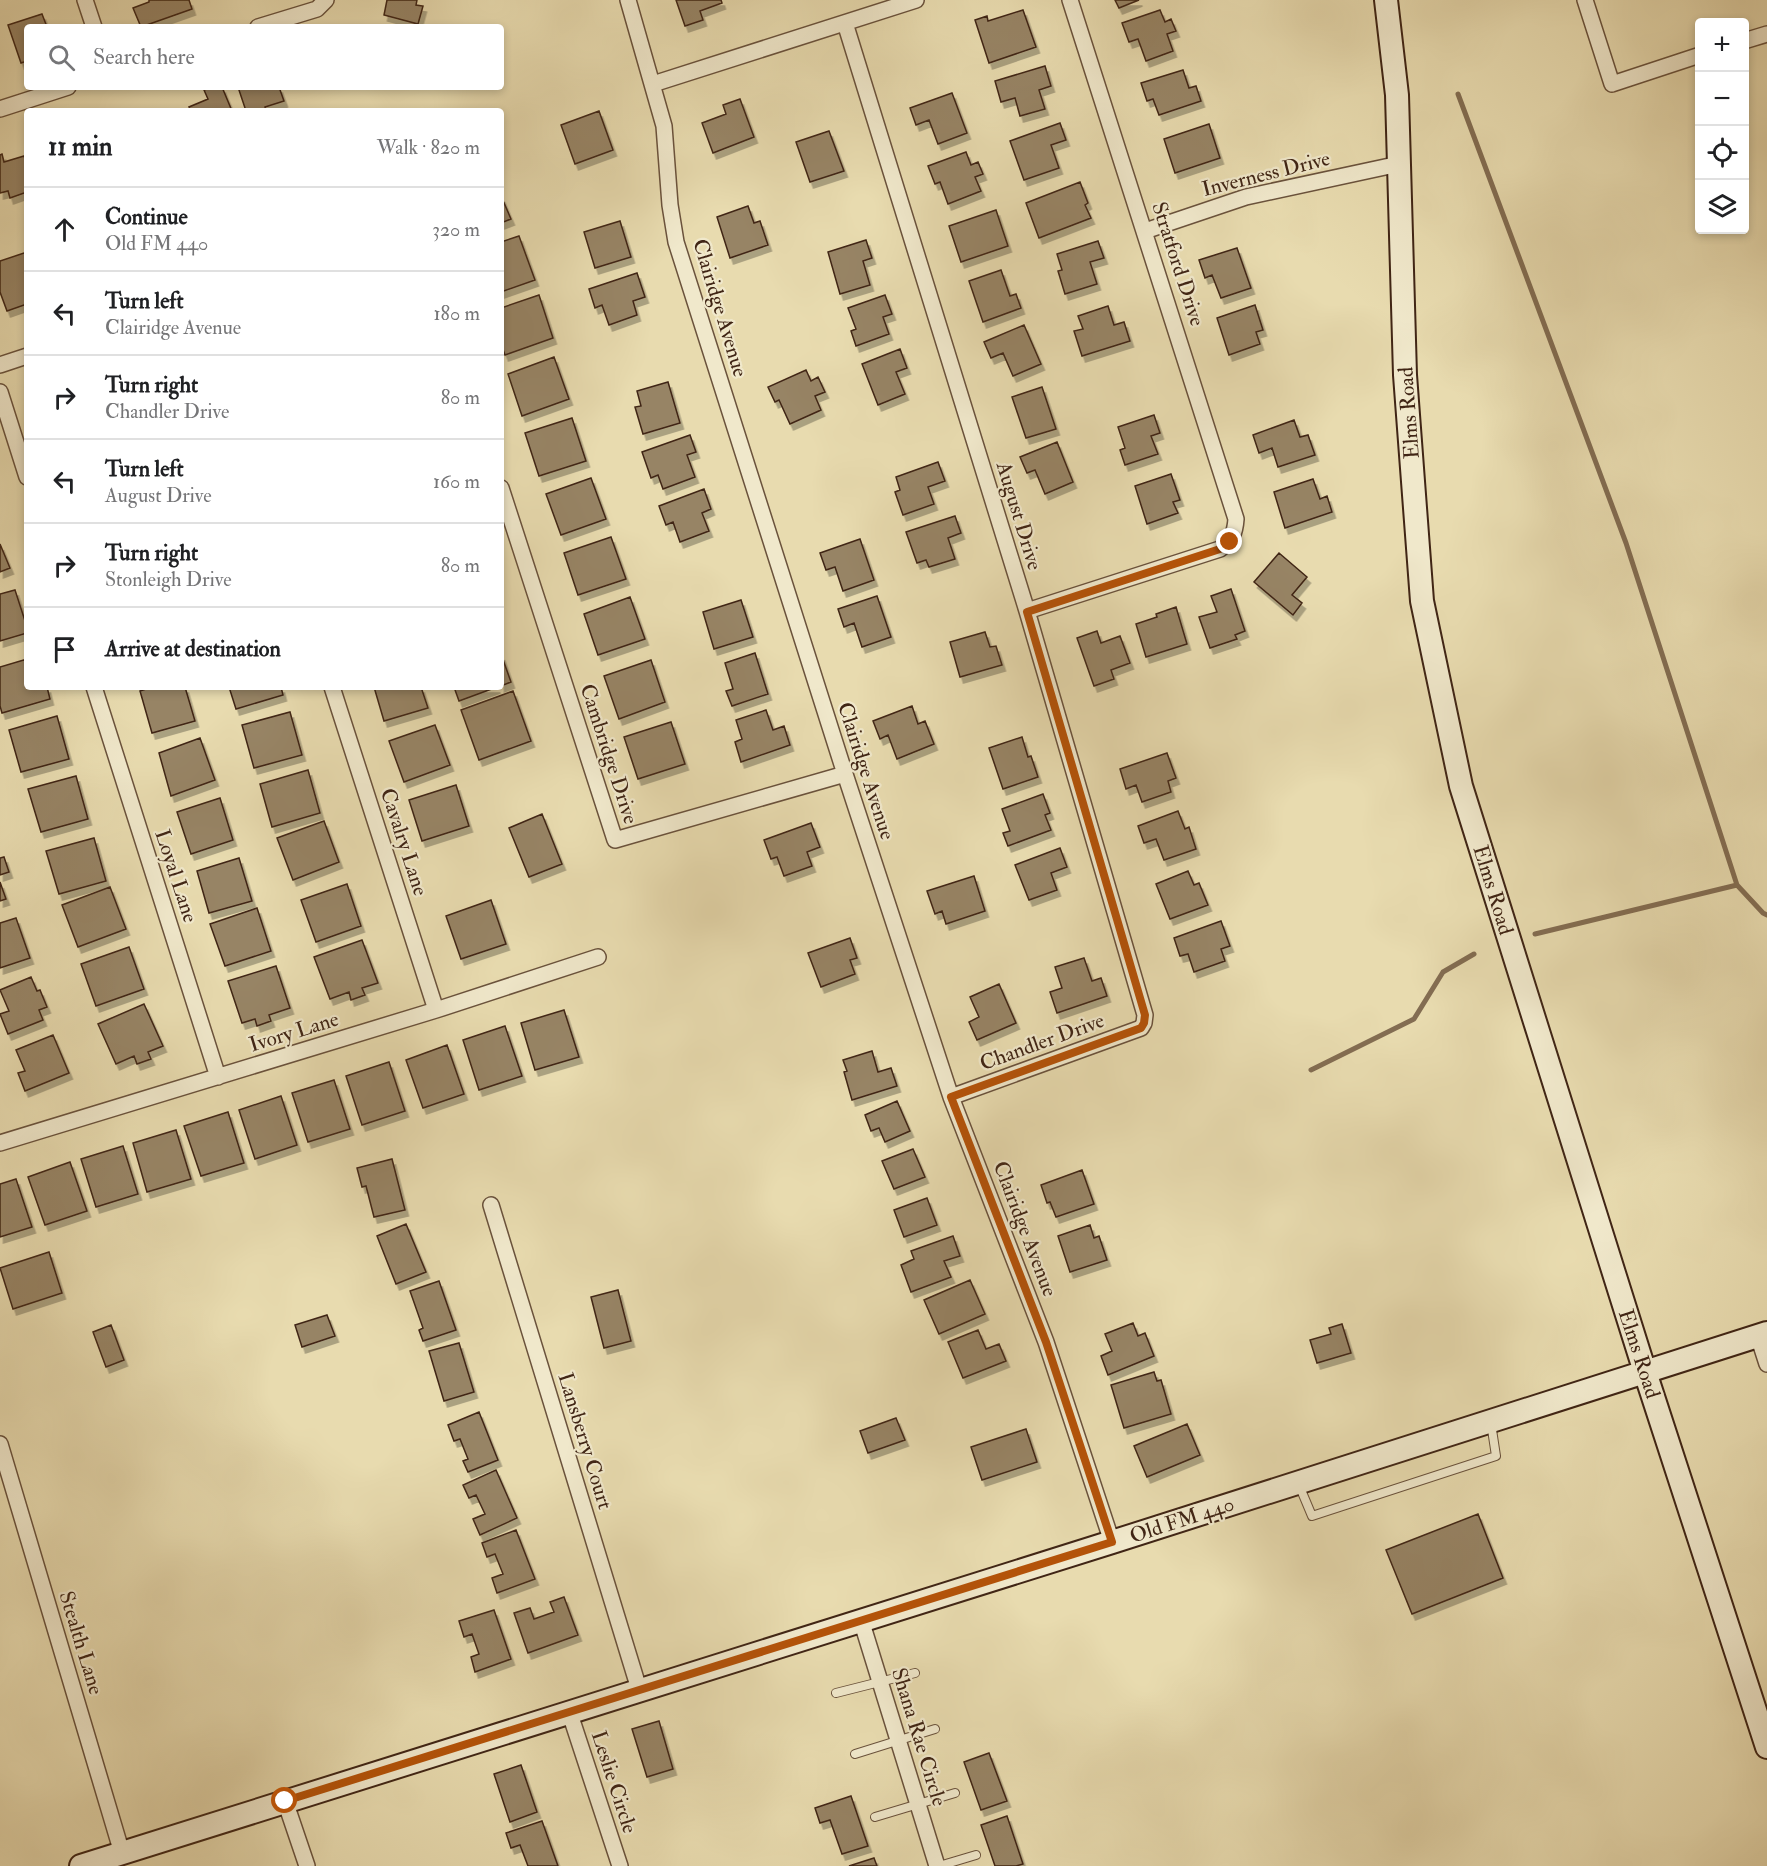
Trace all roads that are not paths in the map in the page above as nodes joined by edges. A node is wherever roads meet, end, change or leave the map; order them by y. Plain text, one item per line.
1 (85, 0) edge
2 (326, 0) edge
3 (628, 0) edge
4 (916, 0) edge
5 (1070, 0) edge
6 (1386, 0) edge
7 (1585, 0) edge
8 (845, 23) junction
9 (93, 24) edge
10 (268, 24) edge
11 (1767, 34) edge
12 (1749, 39) edge
13 (1695, 57) edge
14 (653, 84) junction
15 (59, 90) edge
16 (0, 109) edge
17 (1399, 164) junction
18 (1145, 231) junction
19 (24, 358) edge
20 (0, 365) edge
21 (0, 392) edge
22 (24, 468) edge
23 (504, 497) edge
24 (1027, 612) junction
25 (95, 690) edge
26 (333, 690) edge
27 (844, 774) junction
28 (598, 957) dead end
29 (436, 1010) junction
30 (1144, 1023) joint
31 (218, 1077) junction
32 (951, 1097) junction
33 (1, 1139) edge
34 (491, 1205) dead end
35 (1763, 1335) edge
36 (1767, 1364) edge
37 (1645, 1372) junction
38 (1490, 1421) junction
39 (0, 1444) edge
40 (1298, 1483) junction
41 (1112, 1542) junction
42 (861, 1620) junction
43 (915, 1673) dead end
44 (880, 1681) junction
45 (639, 1689) junction
46 (836, 1693) dead end
47 (569, 1712) junction
48 (935, 1729) dead end
49 (898, 1741) junction
50 (1767, 1747) edge
51 (855, 1754) dead end
52 (955, 1793) dead end
53 (285, 1801) junction
54 (918, 1804) junction
55 (874, 1817) dead end
56 (122, 1853) junction
57 (976, 1855) dead end
58 (81, 1866) edge
59 (307, 1866) edge
60 (620, 1866) edge
61 (938, 1866) edge

1 - 9 street
2 - 10 street
3 - 14 street, Clairidge Avenue
4 - 8 street
5 - 18 street, Stratford Drive
6 - 17 main road, Elms Road
7 - 13 street
8 - 14 street
8 - 24 street, August Drive
11 - 12 street
14 - 27 street, Clairidge Avenue
15 - 16 street
17 - 18 street, Inverness Drive
17 - 37 main road, Elms Road
18 - 24 street, Stratford Drive
19 - 20 street
21 - 22 street
23 - 27 street, Cambridge Drive
24 - 30 street, August Drive
25 - 31 street, Loyal Lane
26 - 29 street, Cavalry Lane
27 - 32 street, Clairidge Avenue
28 - 29 street, Ivory Lane
29 - 31 street, Ivory Lane
30 - 32 street, Chandler Drive
31 - 33 street, Ivory Lane
32 - 41 street, Clairidge Avenue
34 - 45 street, Lansberry Court
35 - 36 street
35 - 37 main road, Old FM 440
37 - 38 main road, Old FM 440
37 - 50 main road, Elms Road
38 - 40 main road, Old FM 440
38 - 40 lane
39 - 56 street, Stealth Lane
40 - 41 main road, Old FM 440
41 - 42 main road, Old FM 440
42 - 44 street, Shana Rae Circle
42 - 45 main road, Old FM 440
43 - 44 lane
44 - 46 lane
44 - 49 street, Shana Rae Circle
45 - 47 main road, Old FM 440
47 - 53 main road, Old FM 440
47 - 60 street, Leslie Circle
48 - 49 lane
49 - 51 lane
49 - 54 street, Shana Rae Circle
52 - 54 lane
53 - 56 main road, Old FM 440
53 - 59 street
54 - 55 lane
54 - 61 street, Shana Rae Circle
56 - 58 main road, Old FM 440
57 - 61 lane

